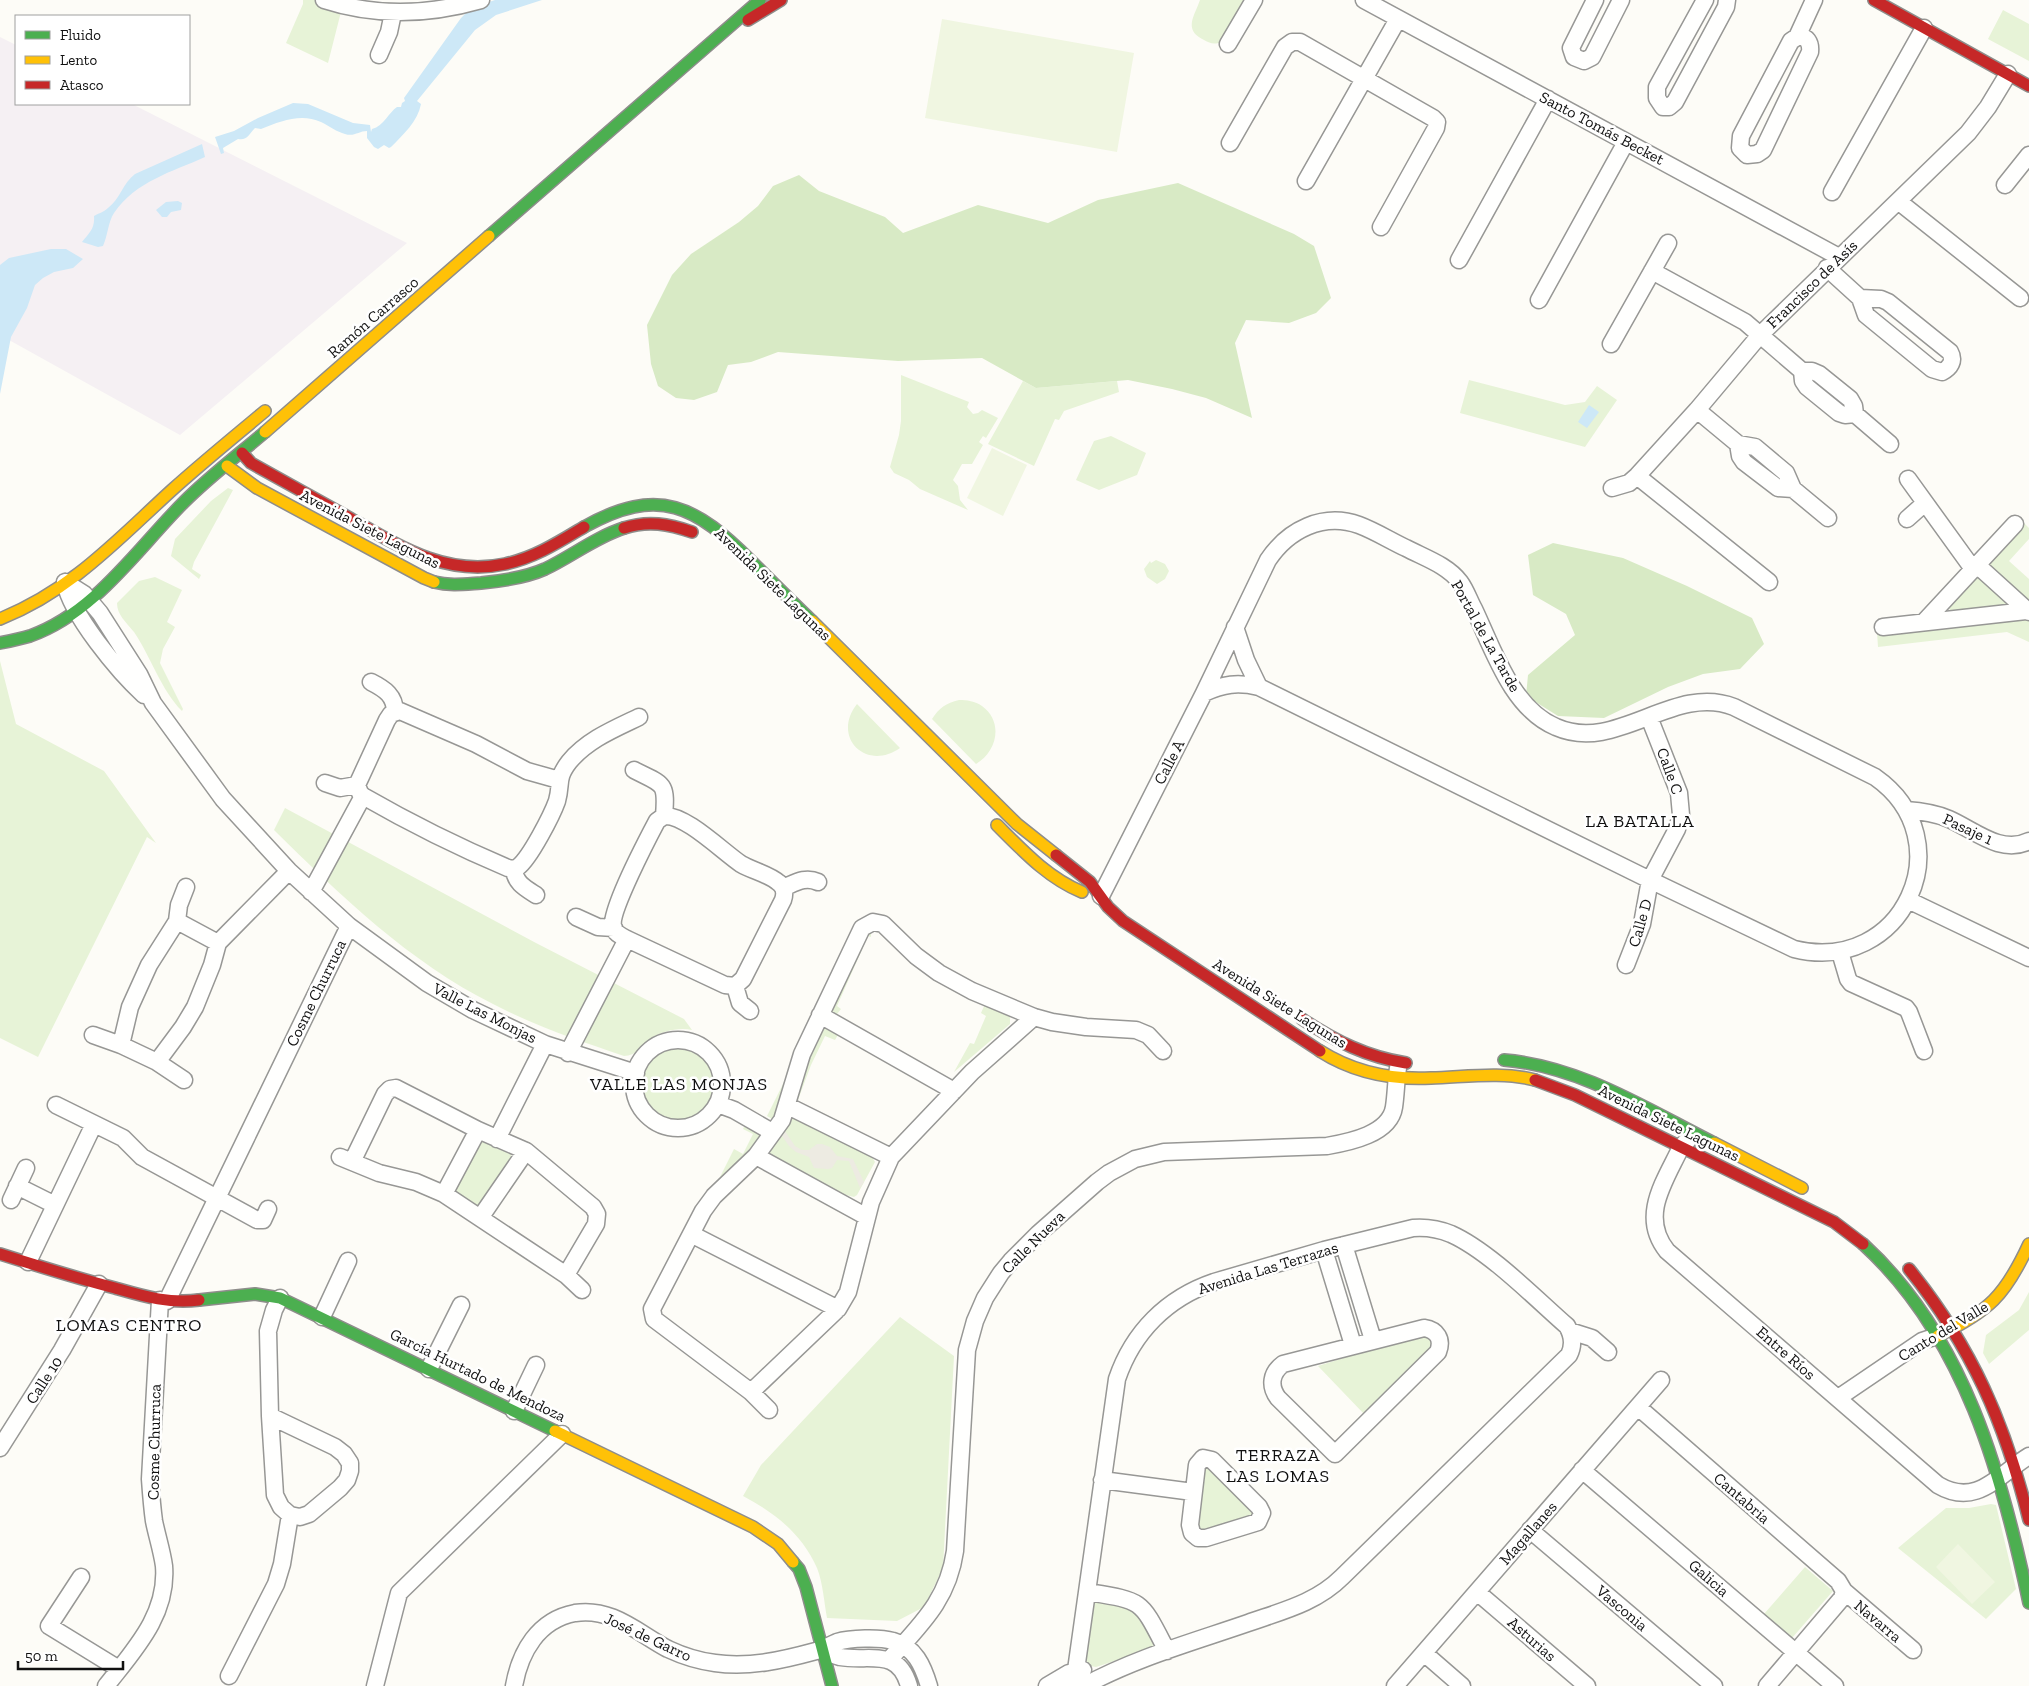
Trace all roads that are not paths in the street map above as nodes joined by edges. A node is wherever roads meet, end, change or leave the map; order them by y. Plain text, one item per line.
1 (324, 0) edge
2 (481, 0) edge
3 (760, 0) edge
4 (781, 0) edge
5 (1254, 0) edge
6 (1364, 0) edge
7 (1595, 0) edge
8 (1621, 0) edge
9 (1705, 0) edge
10 (1727, 0) edge
11 (1814, 0) edge
12 (1874, 0) edge
13 (350, 4) edge
14 (393, 13) junction
15 (1398, 19) junction
16 (1924, 28) junction
17 (724, 31) junction
18 (1797, 37) junction
19 (1228, 44) dead end
20 (379, 55) dead end
21 (2008, 74) junction
22 (1364, 79) junction
23 (2029, 86) edge
24 (1548, 99) junction
25 (1626, 142) junction
26 (1230, 143) dead end
27 (2029, 155) edge
28 (1306, 181) dead end
29 (2005, 185) dead end
30 (1832, 192) dead end
31 (1898, 201) junction
32 (1380, 227) dead end
33 (1668, 243) dead end
34 (1458, 260) dead end
35 (1833, 263) junction
36 (1652, 271) junction
37 (1860, 298) junction
38 (2020, 298) dead end
39 (1539, 300) dead end
40 (1760, 334) junction
41 (1611, 344) dead end
42 (277, 400) dead end
43 (1697, 410) junction
44 (1890, 444) dead end
45 (242, 453) junction
46 (227, 466) junction
47 (1638, 476) junction
48 (1908, 479) dead end
49 (1612, 488) dead end
50 (1925, 503) junction
51 (1828, 518) dead end
52 (1907, 519) dead end
53 (2015, 524) dead end
54 (700, 536) dead end
55 (504, 565) junction
56 (1975, 567) junction
57 (65, 582) junction
58 (491, 582) junction
59 (1768, 582) dead end
60 (90, 599) junction
61 (76, 611) junction
62 (2028, 612) edge
63 (0, 619) edge
64 (1924, 622) junction
65 (1236, 626) junction
66 (1883, 627) dead end
67 (0, 642) edge
68 (371, 682) dead end
69 (1259, 686) junction
70 (1204, 693) junction
71 (153, 703) junction
72 (395, 712) junction
73 (639, 717) dead end
74 (1649, 717) junction
75 (634, 770) dead end
76 (559, 780) junction
77 (325, 783) dead end
78 (360, 790) junction
79 (1906, 810) junction
80 (664, 816) junction
81 (991, 820) dead end
82 (2029, 841) edge
83 (514, 869) junction
84 (288, 871) junction
85 (1650, 880) junction
86 (818, 882) dead end
87 (186, 887) dead end
88 (783, 888) junction
89 (311, 892) junction
90 (536, 895) dead end
91 (1101, 896) junction
92 (1908, 900) junction
93 (1122, 903) dead end
94 (576, 917) dead end
95 (177, 921) junction
96 (349, 926) junction
97 (614, 928) junction
98 (627, 939) junction
99 (218, 942) junction
100 (1840, 952) junction
101 (2029, 958) edge
102 (1626, 965) dead end
103 (735, 986) junction
104 (750, 1011) dead end
105 (1289, 1011) dead end
106 (820, 1015) junction
107 (1034, 1017) junction
108 (93, 1035) dead end
109 (546, 1044) junction
110 (121, 1045) junction
111 (1163, 1051) dead end
112 (1924, 1051) dead end
113 (568, 1053) junction
114 (1492, 1060) dead end
115 (157, 1062) junction
116 (1416, 1064) dead end
117 (1397, 1070) junction
118 (636, 1073) junction
119 (184, 1080) dead end
120 (1595, 1085) junction
121 (954, 1091) junction
122 (1588, 1101) junction
123 (718, 1104) junction
124 (56, 1105) dead end
125 (788, 1106) junction
126 (94, 1124) junction
127 (478, 1130) junction
128 (772, 1132) junction
129 (1695, 1133) junction
130 (497, 1138) junction
131 (1682, 1147) junction
132 (526, 1151) junction
133 (756, 1156) junction
134 (891, 1157) junction
135 (26, 1168) dead end
136 (1810, 1192) dead end
137 (444, 1194) junction
138 (217, 1199) junction
139 (55, 1205) junction
140 (268, 1209) dead end
141 (867, 1217) junction
142 (480, 1218) junction
143 (690, 1234) junction
144 (2029, 1244) edge
145 (1344, 1245) junction
146 (1324, 1250) junction
147 (0, 1254) edge
148 (1901, 1260) dead end
149 (348, 1261) dead end
150 (28, 1262) junction
151 (566, 1275) junction
152 (99, 1284) junction
153 (582, 1290) dead end
154 (280, 1298) junction
155 (163, 1300) junction
156 (461, 1305) dead end
157 (838, 1309) junction
158 (322, 1317) junction
159 (1952, 1329) junction
160 (1570, 1332) junction
161 (1937, 1336) junction
162 (1373, 1340) junction
163 (1353, 1345) junction
164 (1608, 1352) dead end
165 (536, 1365) dead end
166 (429, 1369) junction
167 (1660, 1380) dead end
168 (751, 1392) junction
169 (1838, 1398) junction
170 (1638, 1407) junction
171 (769, 1410) dead end
172 (514, 1411) junction
173 (270, 1416) junction
174 (562, 1434) junction
175 (0, 1448) edge
176 (2029, 1456) edge
177 (2015, 1465) junction
178 (1582, 1470) junction
179 (2000, 1478) junction
180 (1102, 1480) junction
181 (1193, 1492) junction
182 (290, 1515) junction
183 (2029, 1520) edge
184 (1530, 1530) junction
185 (81, 1577) dead end
186 (1844, 1591) junction
187 (1087, 1592) junction
188 (1477, 1592) junction
189 (2029, 1603) edge
190 (903, 1645) junction
191 (821, 1650) junction
192 (1913, 1650) dead end
193 (1167, 1651) junction
194 (1424, 1653) junction
195 (1795, 1653) junction
196 (890, 1660) junction
197 (119, 1670) junction
198 (1076, 1670) junction
199 (1110, 1673) junction
200 (229, 1676) dead end
201 (106, 1686) edge
202 (375, 1686) edge
203 (514, 1686) edge
204 (832, 1686) edge
205 (909, 1686) edge
206 (929, 1686) edge
207 (1047, 1686) edge
208 (1071, 1686) edge
209 (1084, 1686) edge
210 (1395, 1686) edge
211 (1462, 1686) edge
212 (1587, 1686) edge
213 (1714, 1686) edge
214 (1767, 1686) edge
215 (1835, 1686) edge

1 - 13 street
2 - 14 street
3 - 17 street, Ramón Carrasco
4 - 17 street
5 - 19 street
6 - 15 street, Santo Tomás Becket
7 - 8 street
9 - 10 street
11 - 18 street
12 - 16 street
13 - 14 street
14 - 20 street
15 - 22 street
15 - 24 street, Santo Tomás Becket
16 - 21 street
16 - 30 street
17 - 45 street, Ramón Carrasco
18 - 18 street
21 - 23 street
21 - 31 street, Francisco de Asís
22 - 26 street
22 - 28 street
22 - 32 street
24 - 25 street, Santo Tomás Becket
24 - 34 street
25 - 35 street, Santo Tomás Becket
25 - 39 street
27 - 29 street
31 - 35 street, Francisco de Asís
31 - 38 street
33 - 36 street
35 - 37 street, Santo Tomás Becket
35 - 40 street, Francisco de Asís
36 - 40 street
36 - 41 street
37 - 37 street, Santo Tomás Becket
40 - 43 street, Francisco de Asís
40 - 44 street
42 - 57 street
43 - 47 street, Francisco de Asís
43 - 51 street
45 - 46 street, Ramón Carrasco
45 - 55 street, Avenida Siete Lagunas
46 - 58 street, Avenida Siete Lagunas
46 - 60 street, Ramón Carrasco
47 - 49 street, Francisco de Asís
47 - 59 street
48 - 50 street
50 - 52 street
50 - 56 street
53 - 56 street
54 - 58 street, Avenida Siete Lagunas
55 - 58 street
55 - 91 street, Avenida Siete Lagunas
56 - 62 street
56 - 64 street
57 - 60 street, Cosme Churruca
57 - 61 street, Cosme Churruca
57 - 63 street
60 - 61 street, Ramón Carrasco
60 - 71 street, Cosme Churruca
61 - 67 street, Ramón Carrasco
61 - 71 street, Cosme Churruca
62 - 64 street
64 - 66 street
65 - 69 street
65 - 70 street, Calle A
65 - 74 street, Portal de La Tarde
68 - 72 street
69 - 70 street, Portal de La Tarde
69 - 85 street, Portal de La Tarde
70 - 91 street, Calle A
71 - 84 street, Cosme Churruca
72 - 76 street
72 - 78 street
73 - 76 street
74 - 79 street, Portal de La Tarde
74 - 85 street, Calle C
75 - 80 street
76 - 83 street
77 - 78 street
78 - 83 street
78 - 89 street
79 - 82 street, Pasaje 1
79 - 92 street, Portal de La Tarde
80 - 88 street
80 - 97 street
81 - 91 street, Avenida Siete Lagunas
83 - 90 street
84 - 89 street, Cosme Churruca
84 - 99 street
85 - 100 street, Portal de La Tarde
85 - 102 street, Calle D
86 - 88 street
87 - 95 street
88 - 103 street
89 - 96 street, Cosme Churruca
91 - 93 street, Avenida Siete Lagunas
91 - 117 street, Avenida Siete Lagunas
92 - 100 street, Portal de La Tarde
92 - 101 street
94 - 97 street
95 - 99 street
95 - 110 street
96 - 109 street, Valle Las Monjas
96 - 138 street, Cosme Churruca
97 - 98 street
98 - 103 street
98 - 113 street
99 - 115 street
100 - 112 street
103 - 104 street
105 - 117 street, Avenida Siete Lagunas
106 - 107 street
106 - 121 street
106 - 125 street
107 - 111 street
107 - 121 street
108 - 110 street
109 - 113 street, Valle Las Monjas
109 - 130 street
110 - 115 street
113 - 118 street, Valle Las Monjas
114 - 120 street, Avenida Siete Lagunas
115 - 119 street
116 - 117 street, Avenida Siete Lagunas
117 - 122 street, Avenida Siete Lagunas
117 - 190 street, Calle Nueva
118 - 123 street
118 - 123 street
120 - 122 street
120 - 129 street, Avenida Siete Lagunas
121 - 134 street
122 - 131 street, Avenida Siete Lagunas
123 - 128 street
124 - 126 street
125 - 128 street
125 - 134 street
126 - 138 street
126 - 139 street
127 - 130 street
127 - 137 street
127 - 137 street
128 - 133 street
129 - 131 street, Entre Ríos
129 - 136 street, Avenida Siete Lagunas
130 - 132 street
131 - 161 street, Avenida Siete Lagunas
131 - 169 street, Entre Ríos
132 - 142 street
132 - 151 street
133 - 141 street
133 - 143 street
134 - 141 street
135 - 139 street
137 - 142 street
138 - 140 street
138 - 155 street, Cosme Churruca
139 - 150 street
141 - 157 street
142 - 151 street
143 - 157 street
143 - 168 street
144 - 159 street, Canto del Valle
145 - 146 street, Avenida Las Terrazas
145 - 160 street, Avenida Las Terrazas
145 - 162 street
146 - 163 street
146 - 180 street, Avenida Las Terrazas
147 - 150 street, García Hurtado de Mendoza
148 - 159 street
149 - 158 street
150 - 152 street, García Hurtado de Mendoza
151 - 153 street
152 - 155 street, García Hurtado de Mendoza
152 - 175 street, Calle 10
154 - 155 street, García Hurtado de Mendoza
154 - 158 street, García Hurtado de Mendoza
154 - 173 street
155 - 197 street, Cosme Churruca
156 - 166 street
157 - 168 street
158 - 166 street, García Hurtado de Mendoza
159 - 161 street, Canto del Valle
159 - 177 street
160 - 164 street, Avenida Las Terrazas
160 - 193 street
161 - 169 street, Canto del Valle
161 - 179 street, Avenida Siete Lagunas
162 - 163 street
162 - 163 street
165 - 172 street
166 - 172 street, García Hurtado de Mendoza
167 - 170 street, Magallanes
168 - 171 street
169 - 179 street, Entre Ríos
170 - 178 street, Magallanes
170 - 186 street, Cantabria
172 - 174 street, García Hurtado de Mendoza
173 - 182 street
173 - 182 street
174 - 191 street, García Hurtado de Mendoza
174 - 202 street
176 - 177 street, Entre Ríos
177 - 179 street, Entre Ríos
177 - 183 street
178 - 184 street, Magallanes
178 - 195 street, Galicia
179 - 189 street, Avenida Siete Lagunas
180 - 181 street
180 - 187 street, Avenida Las Terrazas
181 - 181 street
182 - 200 street
184 - 188 street, Magallanes
184 - 213 street, Vasconia
185 - 197 street
186 - 192 street, Navarra
186 - 195 street
187 - 193 street
187 - 198 street, Avenida Las Terrazas
188 - 194 street, Magallanes
188 - 212 street, Asturias
190 - 191 street
190 - 196 street, Calle Nueva
190 - 206 street
191 - 196 street
191 - 203 street, José de Garro
191 - 204 street, García Hurtado de Mendoza
193 - 199 street
194 - 210 street, Magallanes
194 - 211 street
195 - 214 street
195 - 215 street, Galicia
196 - 205 street
197 - 201 street, Cosme Churruca
198 - 199 street
198 - 207 street
198 - 208 street, Avenida Las Terrazas
199 - 209 street

